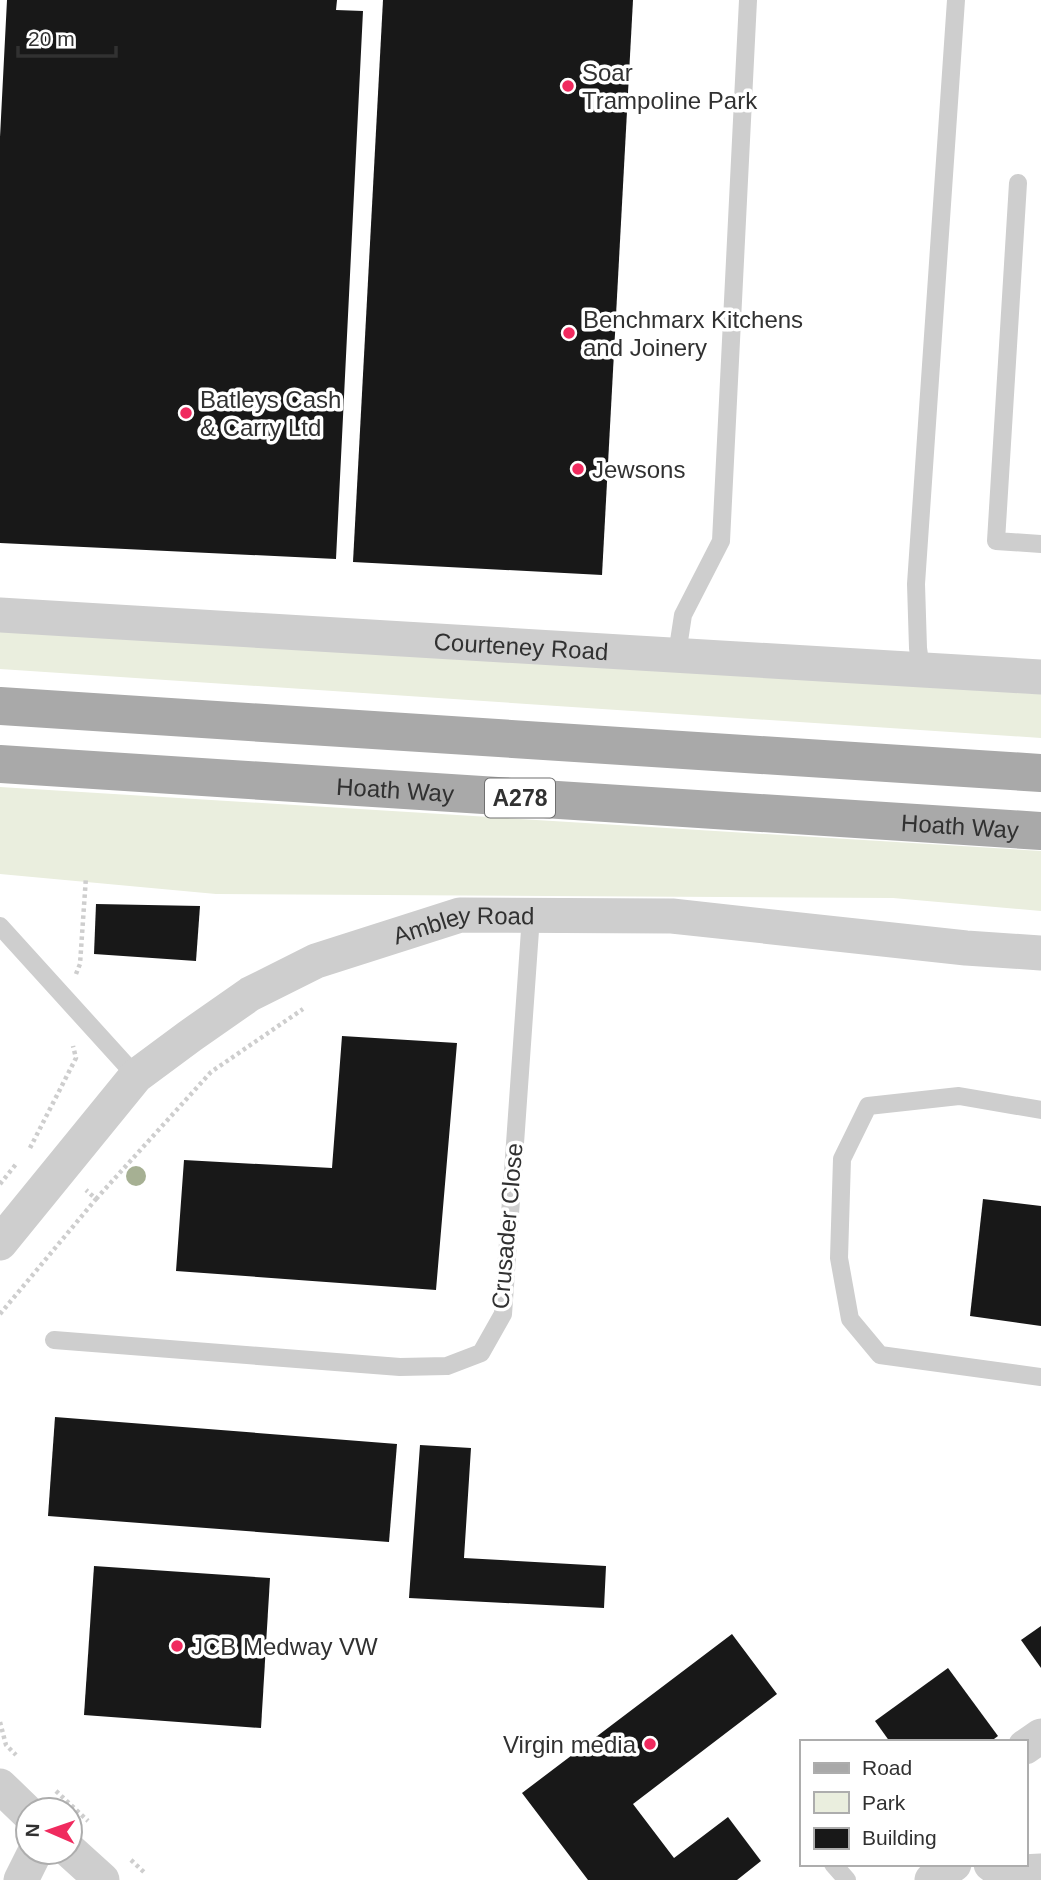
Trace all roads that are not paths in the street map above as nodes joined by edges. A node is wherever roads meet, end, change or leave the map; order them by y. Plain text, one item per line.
1 (748, 0) edge
2 (956, 0) edge
3 (1018, 183) dead end
4 (1041, 544) edge
5 (0, 615) edge
6 (677, 654) junction
7 (921, 669) junction
8 (1041, 677) edge
9 (0, 706) edge
10 (0, 764) edge
11 (1041, 773) edge
12 (1041, 831) edge
13 (531, 916) junction
14 (0, 926) edge
15 (1041, 953) edge
16 (136, 1076) junction
17 (1041, 1110) edge
18 (0, 1243) edge
19 (54, 1339) dead end
20 (1041, 1377) edge
21 (0, 1786) edge
22 (14, 1800) edge
23 (84, 1864) edge
24 (835, 1866) edge
25 (951, 1866) edge
26 (994, 1866) edge
27 (1041, 1871) edge
28 (102, 1880) edge
29 (847, 1880) edge
30 (932, 1880) edge

1 - 6 lane
2 - 7 lane
3 - 4 lane
5 - 6 street, Courteney Road
6 - 7 street, Courteney Road
7 - 8 street, Courteney Road
9 - 11 main road
10 - 12 main road, Hoath Way / A278
13 - 15 street, Ambley Road
13 - 16 street, Ambley Road
13 - 19 lane, Crusader Close
14 - 16 lane
16 - 18 street, Ambley Road
17 - 20 lane
21 - 22 street
23 - 28 street
24 - 29 lane
25 - 30 street
26 - 27 street

